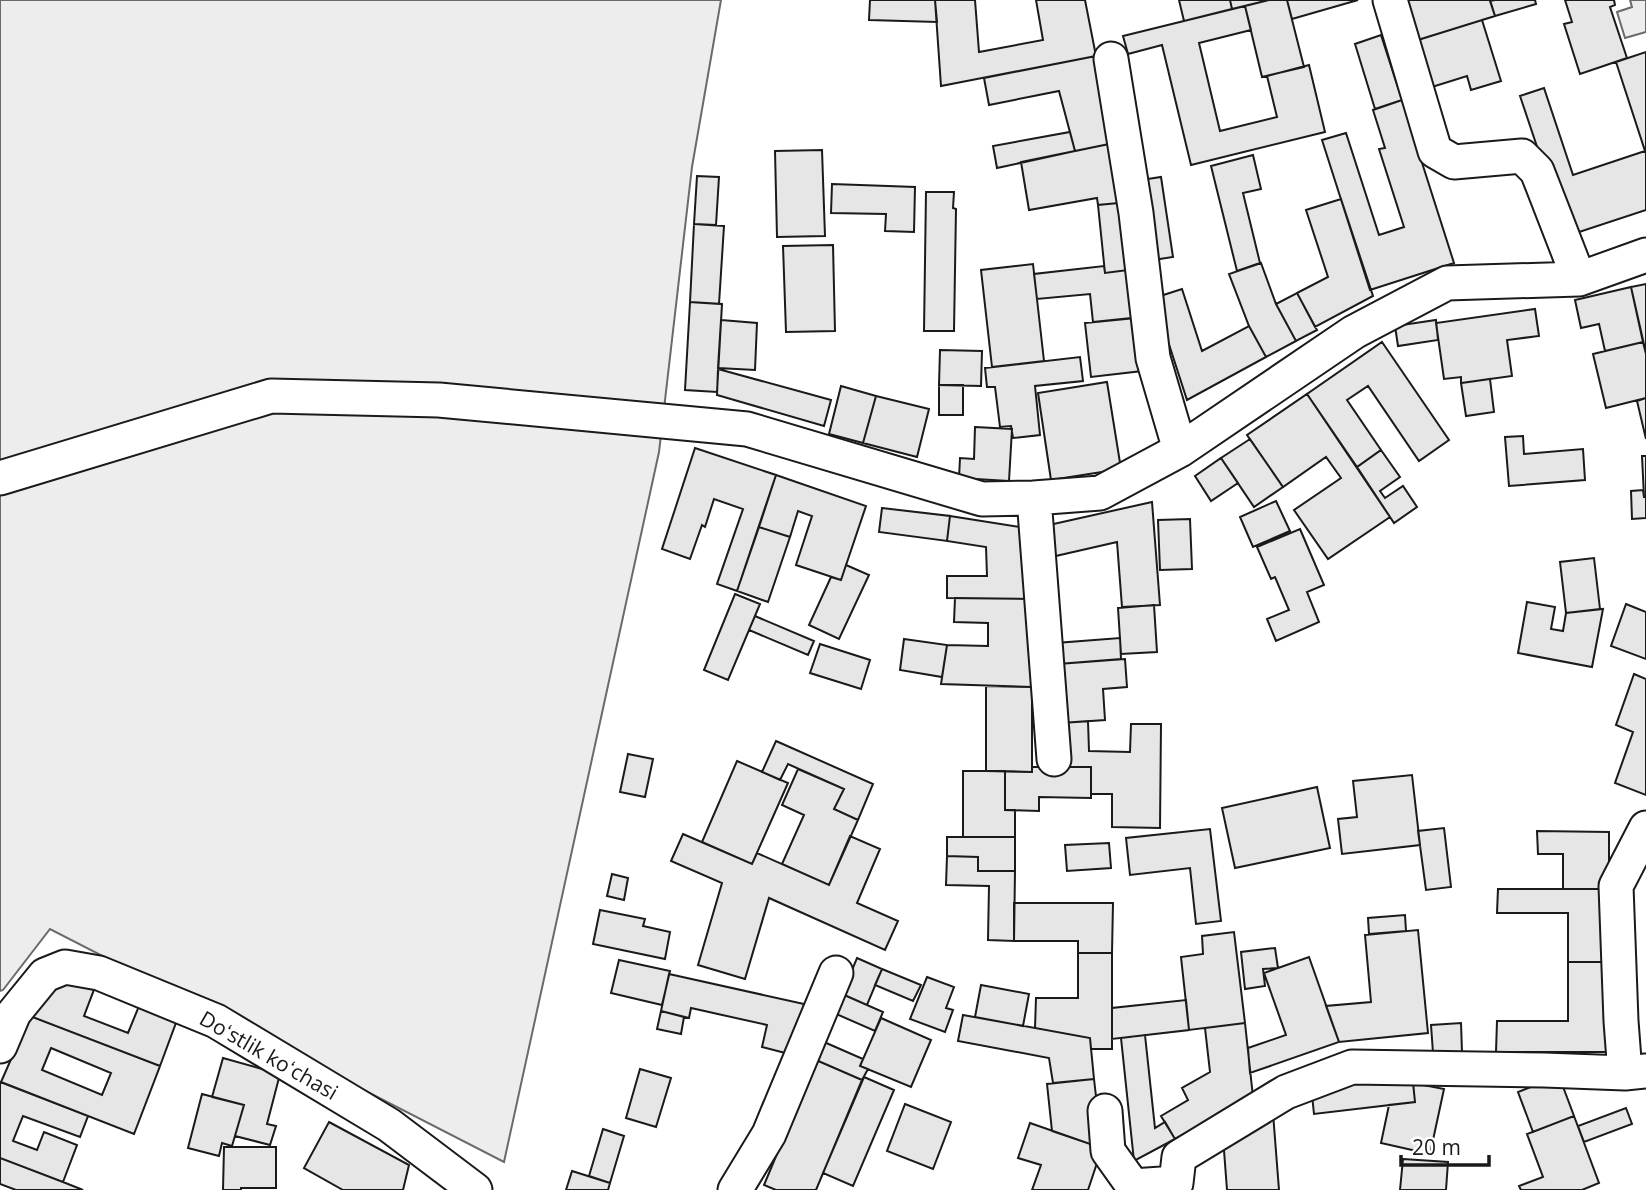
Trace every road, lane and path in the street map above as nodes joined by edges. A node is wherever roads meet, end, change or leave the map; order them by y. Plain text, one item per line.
1 (1390, 0) edge
2 (1111, 59) dead end
3 (1646, 255) edge
4 (1578, 279) junction
5 (1180, 450) junction
6 (0, 478) edge
7 (1034, 498) junction
8 (1054, 760) dead end
9 (1646, 828) edge
10 (836, 973) dead end
11 (0, 1046) edge
12 (1635, 1072) edge
13 (1105, 1111) dead end
14 (1177, 1186) edge
15 (475, 1190) edge
16 (735, 1190) edge

1 - 4 street
2 - 5 street
3 - 4 street
4 - 5 street
5 - 7 street
6 - 7 street
7 - 8 street
9 - 12 street
10 - 16 street
11 - 15 street, Doʻstlik koʻchasi
12 - 14 street
13 - 14 street

